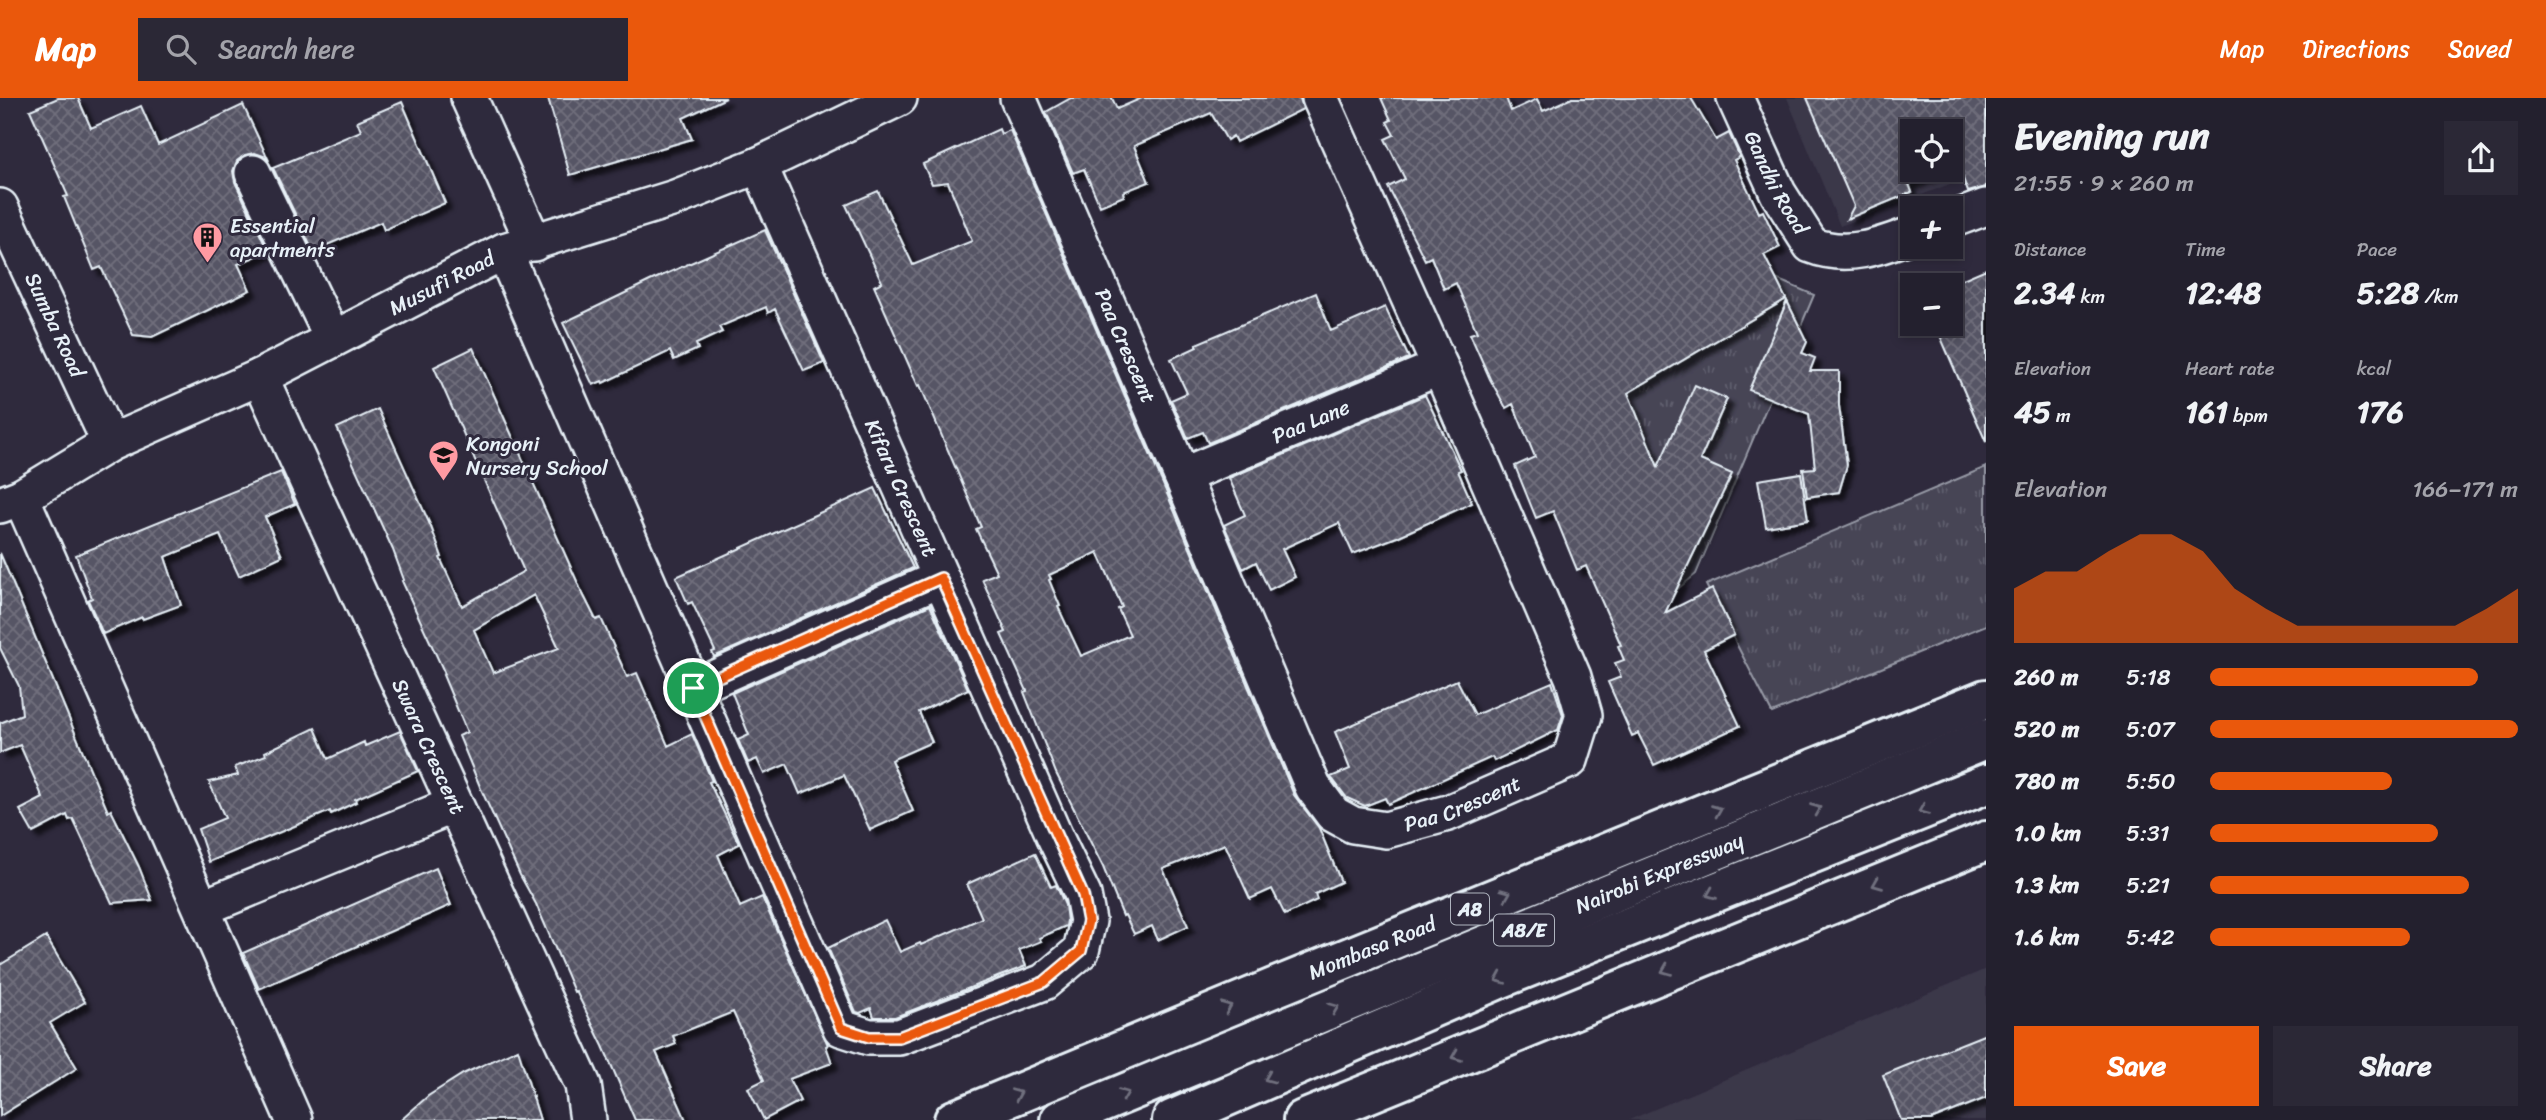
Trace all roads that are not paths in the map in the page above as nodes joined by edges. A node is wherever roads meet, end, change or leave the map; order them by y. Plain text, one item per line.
1 (469, 98) edge
2 (1018, 98) edge
3 (1320, 98) edge
4 (1735, 98) edge
5 (887, 101) edge
6 (759, 165) junction
7 (253, 173) dead end
8 (0, 207) edge
9 (1986, 207) edge
10 (1963, 216) edge
11 (1900, 239) edge
12 (519, 247) junction
13 (333, 340) junction
14 (1440, 367) junction
15 (260, 377) junction
16 (110, 443) junction
17 (1182, 476) junction
18 (11, 501) edge
19 (941, 578) junction
20 (693, 688) junction
21 (1986, 699) edge
22 (1986, 739) edge
23 (1986, 784) edge
24 (454, 805) junction
25 (1986, 841) edge
26 (202, 908) junction
27 (294, 1120) edge
28 (588, 1120) edge
29 (954, 1120) edge
30 (1060, 1120) edge
31 (1171, 1120) edge
32 (1303, 1120) edge

1 - 12 street, Kifaru Crescent
2 - 17 street, Paa Crescent
3 - 14 street, Paa Crescent
4 - 11 street, Gandhi Road
5 - 6 street, Musufi Road
6 - 12 street, Musufi Road
6 - 19 street, Kifaru Crescent
7 - 13 street
8 - 16 street, Sumba Road
9 - 10 street
12 - 13 street, Musufi Road
12 - 20 street, Kifaru Crescent
13 - 15 street, Musufi Road
14 - 17 street, Paa Lane
14 - 17 street, Paa Crescent
15 - 16 street, Musufi Road
15 - 24 street, Swara Crescent
16 - 18 street, Musufi Road
18 - 26 street
19 - 20 street
19 - 20 street, Kifaru Crescent
29 -> 21 highway, Mombasa Road / A8
30 -> 22 highway, Nairobi Expressway / A8/E
23 -> 31 highway, Nairobi Expressway / A8/E
24 - 26 street
24 - 28 street, Swara Crescent
25 -> 32 highway
26 - 27 street

